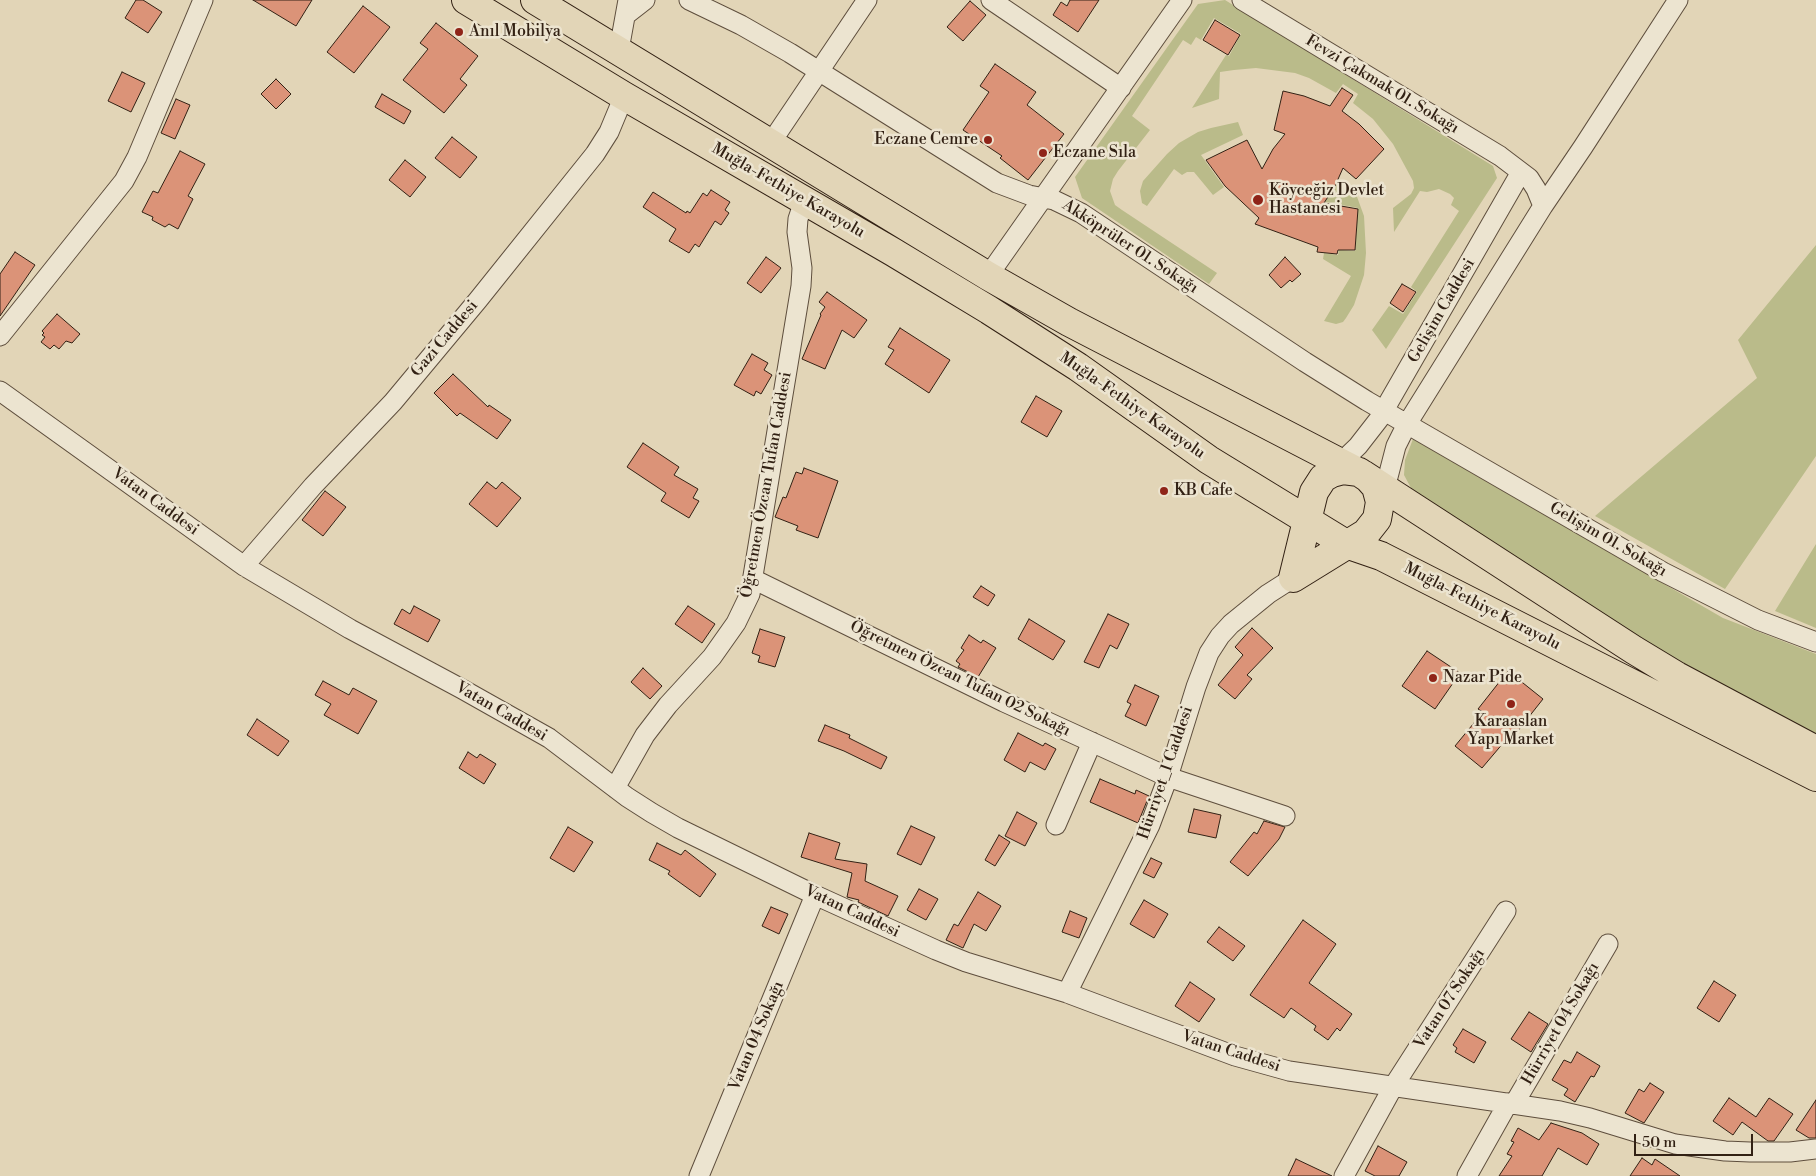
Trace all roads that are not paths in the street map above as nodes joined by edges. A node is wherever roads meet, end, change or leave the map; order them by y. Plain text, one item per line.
1 (203, 0) edge
2 (466, 0) edge
3 (535, 0) edge
4 (645, 0) edge
5 (689, 0) edge
6 (866, 0) edge
7 (991, 0) edge
8 (1182, 0) edge
9 (1242, 0) edge
10 (1678, 0) edge
11 (627, 7) edge
12 (619, 50) junction
13 (819, 72) junction
14 (1120, 88) junction
15 (624, 96) junction
16 (770, 144) junction
17 (1521, 172) junction
18 (1044, 197) junction
19 (804, 201) junction
20 (1542, 206) junction
21 (988, 276) junction
22 (0, 336) edge
23 (0, 391) edge
24 (1384, 411) junction
25 (1407, 424) junction
26 (1360, 482) junction
27 (1331, 527) junction
28 (244, 566) junction
29 (1293, 578) junction
30 (753, 579) junction
31 (1816, 642) edge
32 (1092, 742) junction
33 (1816, 750) edge
34 (1168, 777) junction
35 (1816, 777) edge
36 (615, 788) junction
37 (1284, 816) dead end
38 (1056, 825) dead end
39 (815, 895) junction
40 (1506, 911) dead end
41 (1608, 944) dead end
42 (1067, 994) junction
43 (1393, 1087) junction
44 (1511, 1104) junction
45 (1816, 1149) edge
46 (699, 1176) edge
47 (1344, 1176) edge
48 (1467, 1176) edge

1 - 22 street
2 - 15 highway, Muğla-Fethiye Karayolu
3 - 12 highway, Muğla-Fethiye Karayolu
4 - 11 street
5 - 13 street, Akköprüler 01. Sokağı
6 - 13 street
7 - 14 street
8 - 14 street
9 - 17 street, Fevzi Çakmak 01. Sokağı
10 - 20 street, Gelişim Caddesi
11 - 12 street
12 - 16 highway, Muğla-Fethiye Karayolu
13 - 16 street
13 - 18 street, Akköprüler 01. Sokağı
14 - 18 street
15 - 19 highway, Muğla-Fethiye Karayolu
15 - 28 street, Gazi Caddesi
16 - 21 highway, Muğla-Fethiye Karayolu
17 - 20 street
17 - 24 street, Gelişim Caddesi
18 - 21 street
18 - 24 street, Akköprüler 01. Sokağı
19 - 27 highway, Muğla-Fethiye Karayolu
19 - 30 street, Öğretmen Özcan Tufan Caddesi
20 - 25 street, Gelişim Caddesi
21 - 26 highway, Muğla-Fethiye Karayolu
23 - 28 street, Vatan Caddesi
24 - 25 street, Akköprüler 01. Sokağı
24 - 26 street, Gelişim Caddesi
25 - 26 street, Gelişim Caddesi
25 - 31 street, Gelişim 01. Sokağı
26 - 27 highway
26 - 27 highway
26 - 33 highway, Muğla-Fethiye Karayolu
27 - 29 highway
27 - 29 highway
27 - 35 highway, Muğla-Fethiye Karayolu
28 - 36 street, Vatan Caddesi
29 - 34 street, Hürriyet_1 Caddesi
30 - 32 street, Öğretmen Özcan Tufan 02 Sokağı
30 - 36 street, Öğretmen Özcan Tufan Caddesi
32 - 34 street, Öğretmen Özcan Tufan 02 Sokağı
32 - 38 street
34 - 37 street, Öğretmen Özcan Tufan 02 Sokağı
34 - 42 street, Hürriyet_1 Caddesi
36 - 39 street, Vatan Caddesi
39 - 42 street, Vatan Caddesi
39 - 46 street, Vatan 04 Sokağı
40 - 43 street, Vatan 07 Sokağı
41 - 44 street, Hürriyet 04 Sokağı
42 - 43 street, Vatan Caddesi
43 - 44 street, Vatan Caddesi
43 - 47 street, Vatan 07 Sokağı
44 - 45 street, Vatan Caddesi
44 - 48 street, Hürriyet 04 Sokağı

